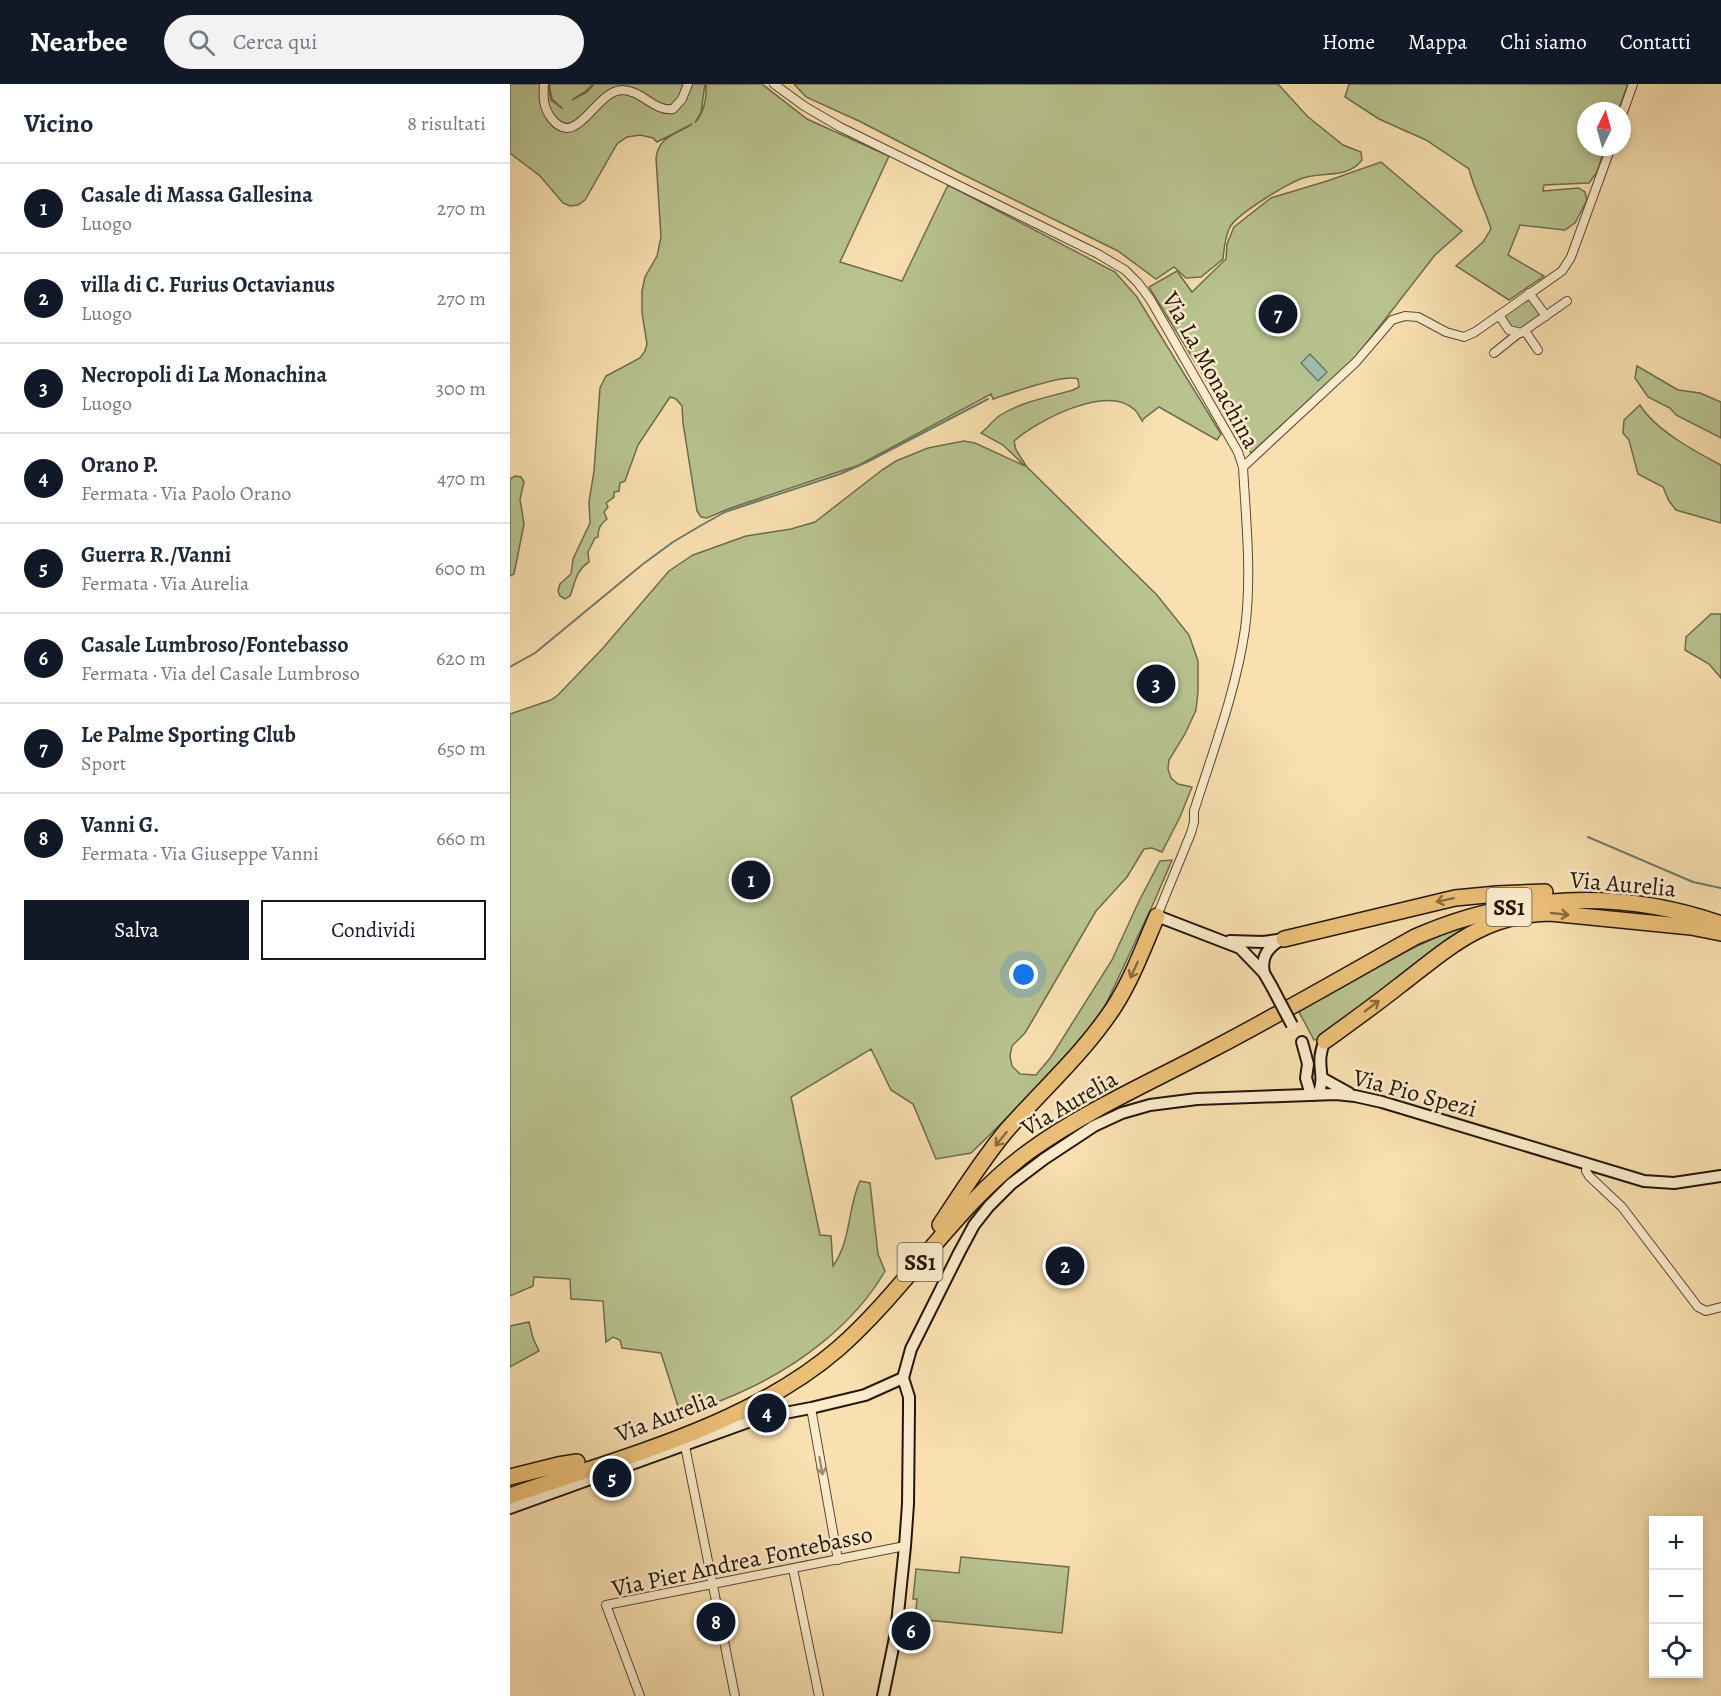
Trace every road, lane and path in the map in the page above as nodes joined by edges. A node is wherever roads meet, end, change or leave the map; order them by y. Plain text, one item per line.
1 (544, 84) edge
2 (688, 84) edge
3 (774, 84) edge
4 (1633, 84) edge
5 (1627, 102) edge
6 (1608, 156) edge
7 (1529, 293) junction
8 (1567, 301) dead end
9 (1498, 315) junction
10 (1546, 316) junction
11 (1522, 332) junction
12 (1538, 350) dead end
13 (1494, 353) dead end
14 (1243, 467) junction
15 (1545, 892) junction
16 (1721, 914) edge
17 (1157, 916) junction
18 (1721, 924) edge
19 (1721, 933) edge
20 (1284, 939) junction
21 (1220, 940) junction
22 (1264, 973) junction
23 (1325, 1041) junction
24 (1302, 1042) junction
25 (1321, 1074) junction
26 (1306, 1078) junction
27 (1314, 1094) junction
28 (1288, 1095) junction
29 (1355, 1096) junction
30 (1587, 1164) junction
31 (1721, 1176) edge
32 (940, 1225) junction
33 (1721, 1307) edge
34 (903, 1378) junction
35 (811, 1408) junction
36 (685, 1446) junction
37 (577, 1462) junction
38 (510, 1477) edge
39 (510, 1486) edge
40 (510, 1497) edge
41 (510, 1508) edge
42 (905, 1546) junction
43 (838, 1560) junction
44 (793, 1569) junction
45 (712, 1584) junction
46 (896, 1633) junction
47 (910, 1635) dead end
48 (640, 1696) edge
49 (735, 1696) edge
50 (819, 1696) edge
51 (883, 1696) edge

1 - 2 street
3 - 14 street, Via La Monachina
4 - 5 street
6 - 7 street
7 - 9 street
7 - 10 street
8 - 10 street
9 - 11 street
9 - 14 street
10 - 11 street
11 - 12 street
11 - 13 street
14 - 17 street, Via La Monachina
15 - 16 highway, Via Aurelia / SS1
15 -> 20 highway
15 - 32 highway, Via Aurelia / SS1
17 - 21 street
17 -> 32 highway
18 - 40 highway, Via Aurelia / SS1
23 -> 19 highway
20 - 21 street
20 - 22 street
21 - 22 street
22 - 24 street, bridge
23 - 24 street
23 - 25 street
24 - 25 street
24 - 26 street
25 - 27 street
25 - 29 street
26 - 27 street
26 - 28 street
27 - 28 street, Via Pio Spezi
27 - 29 street, Via Pio Spezi
28 - 34 street, Via Pio Spezi
29 - 30 street, Via Pio Spezi
30 - 31 street, Via Pio Spezi
30 - 33 street
32 - 37 highway, Via Aurelia / SS1
34 - 35 street, Via Aurelia
34 - 42 street
35 - 36 street, Via Aurelia
35 -> 43 street
36 - 41 street, Via Aurelia
36 - 45 street
37 - 38 highway
37 - 39 highway, Via Aurelia / SS1
42 - 43 street, Via Pier Andrea Fontebasso
42 - 46 street
43 - 44 street, Via Pier Andrea Fontebasso
44 - 45 street, Via Pier Andrea Fontebasso
44 - 50 street
45 - 48 street, Via Pier Andrea Fontebasso
45 - 49 street
46 - 47 street
46 - 51 street

